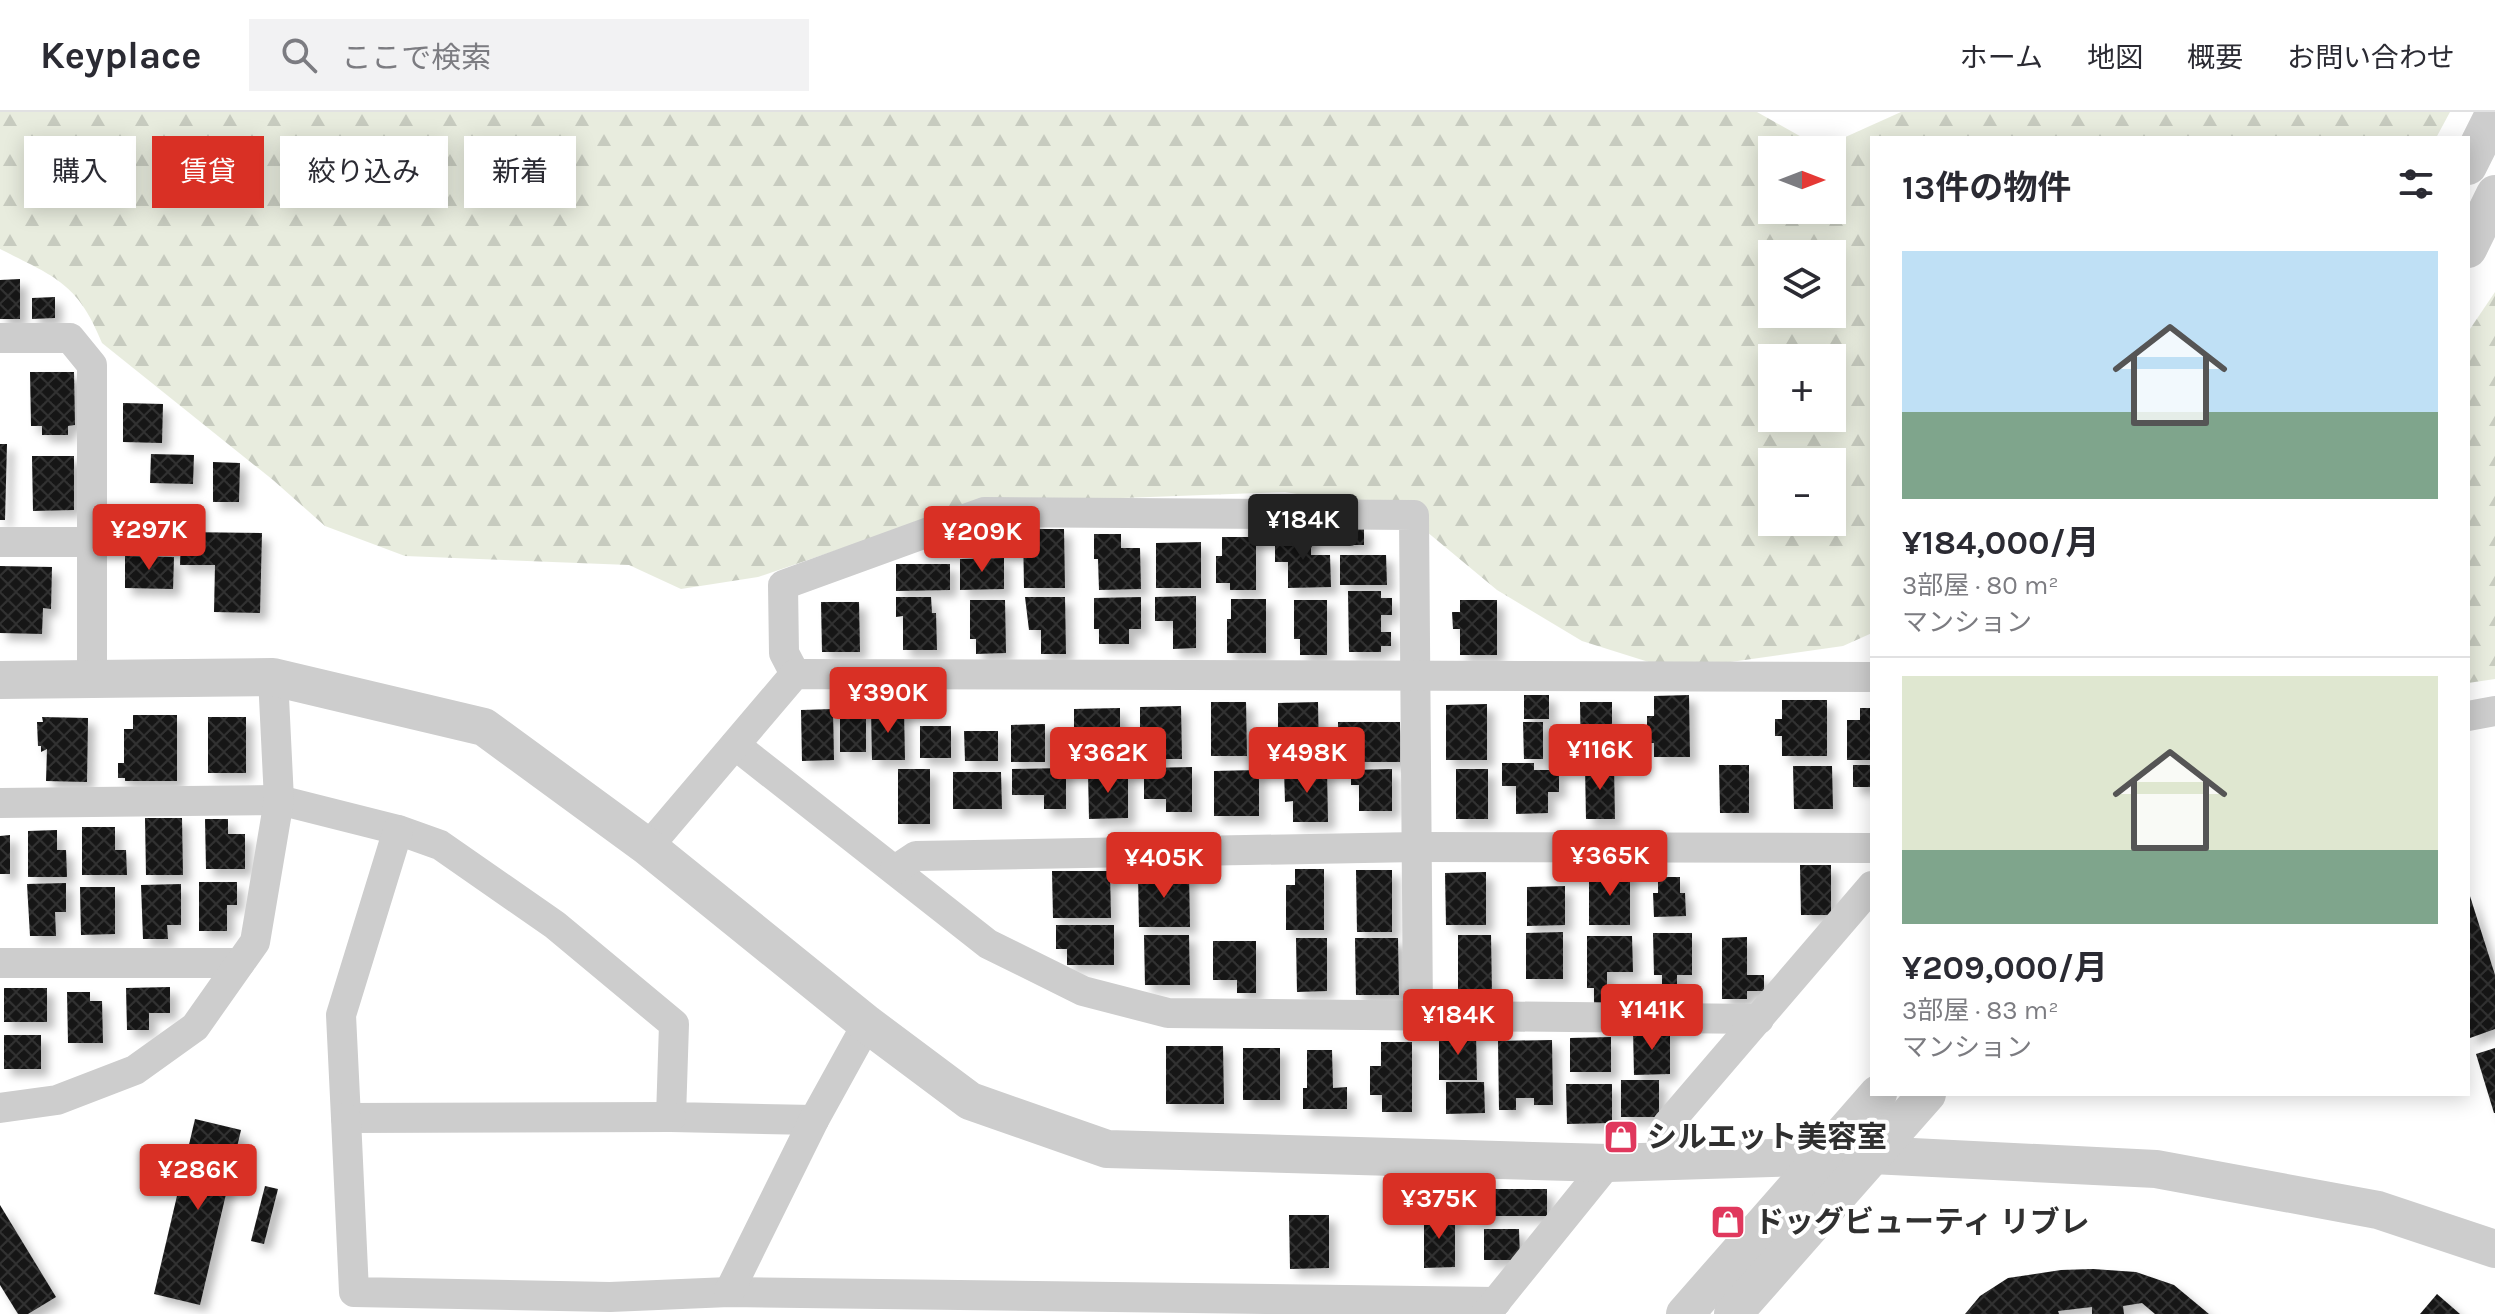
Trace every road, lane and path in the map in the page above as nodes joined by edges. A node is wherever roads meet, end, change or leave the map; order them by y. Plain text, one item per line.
1 (2495, 112) edge
2 (2470, 162) edge
3 (2495, 194) edge
4 (2470, 245) edge
5 (0, 338) edge
6 (0, 542) edge
7 (91, 542) junction
8 (795, 674) junction
9 (1416, 675) junction
10 (273, 677) junction
11 (1870, 677) edge
12 (92, 679) junction
13 (0, 680) edge
14 (2495, 711) edge
15 (2470, 716) edge
16 (735, 745) junction
17 (279, 800) junction
18 (0, 803) edge
19 (398, 830) junction
20 (648, 847) junction
21 (1417, 847) junction
22 (1870, 848) edge
23 (895, 870) junction
24 (1870, 888) edge
25 (0, 963) edge
26 (240, 963) junction
27 (1418, 1015) junction
28 (1759, 1019) junction
29 (867, 1024) junction
30 (1876, 1096) edge
31 (1925, 1096) edge
32 (0, 1108) edge
33 (671, 1117) junction
34 (346, 1118) junction
35 (814, 1120) junction
36 (1872, 1155) junction
37 (1820, 1157) junction
38 (1658, 1160) junction
39 (1608, 1163) junction
40 (2495, 1249) edge
41 (729, 1292) junction
42 (354, 1303) edge
43 (610, 1306) edge
44 (1491, 1308) edge
45 (1685, 1314) edge
46 (1733, 1314) edge

1 - 2 street
3 - 4 street
5 - 7 street
6 - 7 street
7 - 12 street
8 - 9 street
8 - 9 street
8 - 16 street
9 - 11 street
9 - 21 street
10 - 12 street
10 - 17 street
10 - 20 street
12 - 13 street
14 - 15 street
16 - 20 street
16 - 23 street
17 - 18 street
17 - 19 street
17 - 26 street
19 - 33 street
19 - 34 street
20 - 29 street
21 - 22 street
21 - 23 street
21 - 27 street
23 - 27 street
24 - 28 street
25 - 26 street
26 - 32 street
27 - 28 street
28 - 38 street
29 - 35 street
29 - 39 street
30 - 37 street
31 - 36 street
33 - 34 street
33 - 35 street
34 - 42 street
35 - 41 street
36 - 37 street
36 - 40 street
36 - 46 street
37 - 38 street
37 - 45 street
38 - 39 street
39 - 44 street
41 - 43 street
41 - 44 street
42 - 43 street

